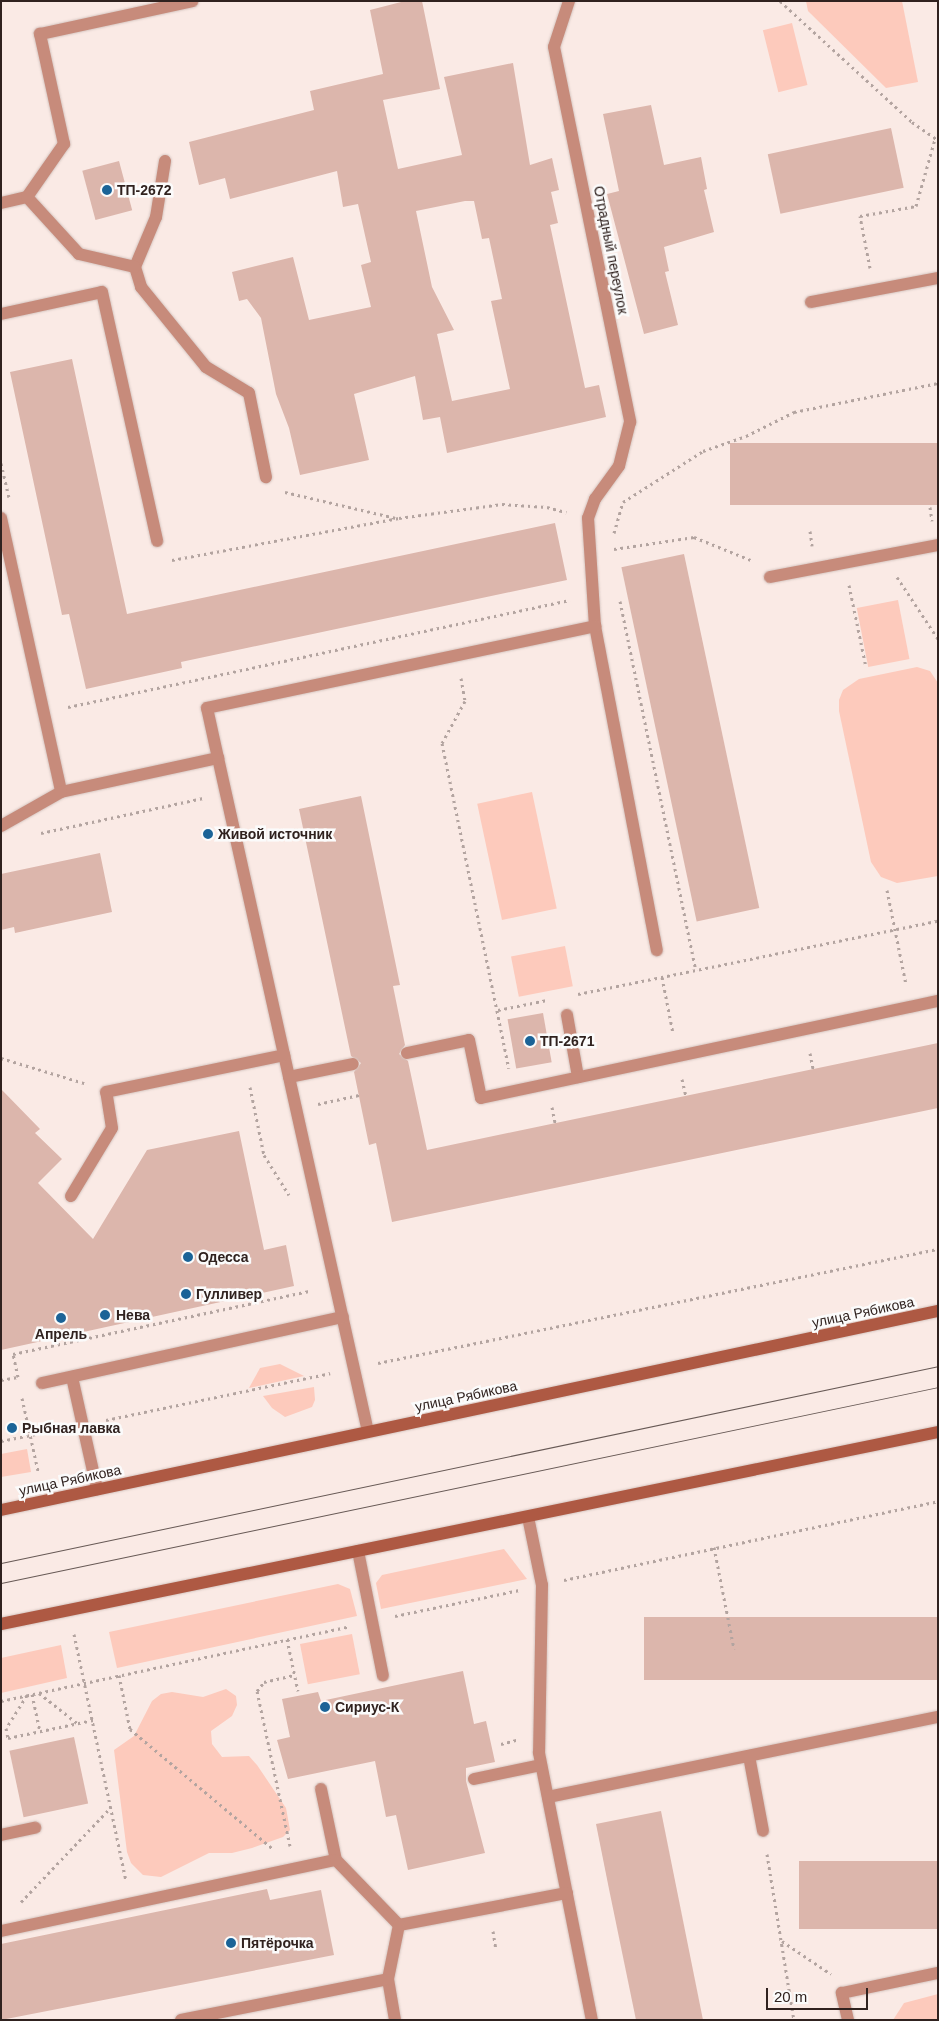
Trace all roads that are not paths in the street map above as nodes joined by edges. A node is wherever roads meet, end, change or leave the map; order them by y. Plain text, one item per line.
1 (192, 1) edge
2 (569, 1) edge
3 (165, 161) dead end
4 (27, 197) junction
5 (1, 203) edge
6 (135, 267) junction
7 (938, 278) edge
8 (811, 302) dead end
9 (1, 314) edge
10 (266, 477) road end
11 (1, 518) edge
12 (157, 541) road end
13 (938, 545) edge
14 (770, 577) dead end
15 (595, 626) junction
16 (218, 758) junction
17 (61, 792) junction
18 (1, 826) edge
19 (658, 950) dead end
20 (938, 1001) edge
21 (566, 1015) dead end
22 (407, 1053) dead end
23 (284, 1055) junction
24 (353, 1064) dead end
25 (578, 1077) junction
26 (289, 1078) junction
27 (71, 1196) dead end
28 (938, 1311) edge
29 (343, 1317) junction
30 (72, 1376) junction
31 (42, 1383) dead end
32 (368, 1432) junction
33 (938, 1432) edge
34 (97, 1489) junction
35 (1, 1510) edge
36 (528, 1517) junction
37 (358, 1552) junction
38 (1, 1624) edge
39 (384, 1676) dead end
40 (938, 1717) edge
41 (749, 1756) junction
42 (541, 1765) junction
43 (474, 1779) dead end
44 (321, 1788) dead end
45 (548, 1797) junction
46 (36, 1828) dead end
47 (764, 1831) road end
48 (1, 1835) edge
49 (336, 1860) junction
50 (567, 1893) junction
51 (399, 1925) junction
52 (1, 1931) edge
53 (938, 1973) edge
54 (388, 1979) junction
55 (181, 2020) edge
56 (395, 2020) edge
57 (592, 2020) edge
58 (848, 2020) edge

1 - 4 street
2 - 15 street, Отрадный переулок
3 - 6 street
4 - 5 street
4 - 6 street
6 - 10 street
7 - 8 street
9 - 12 street
11 - 17 street
13 - 14 street
15 - 16 street
15 - 19 street
16 - 17 street
16 - 23 street
17 - 18 street
20 - 25 street
21 - 25 street
22 - 25 street
23 - 26 street
23 - 27 street
24 - 26 street
26 - 29 street
28 - 32 main road, улица Рябикова
29 - 30 street
29 - 32 street
30 - 31 street
30 - 34 street
32 - 34 main road, улица Рябикова
33 - 36 main road
34 - 35 main road, улица Рябикова
36 - 37 main road
36 - 42 street
37 - 38 main road
37 - 39 street
40 - 41 street
41 - 45 street
41 - 47 street
42 - 43 street
42 - 45 street
44 - 49 street
45 - 50 street
46 - 48 street
49 - 51 street
49 - 52 street
50 - 51 street
50 - 57 street
51 - 54 street
53 - 58 street
54 - 55 street
54 - 56 street

